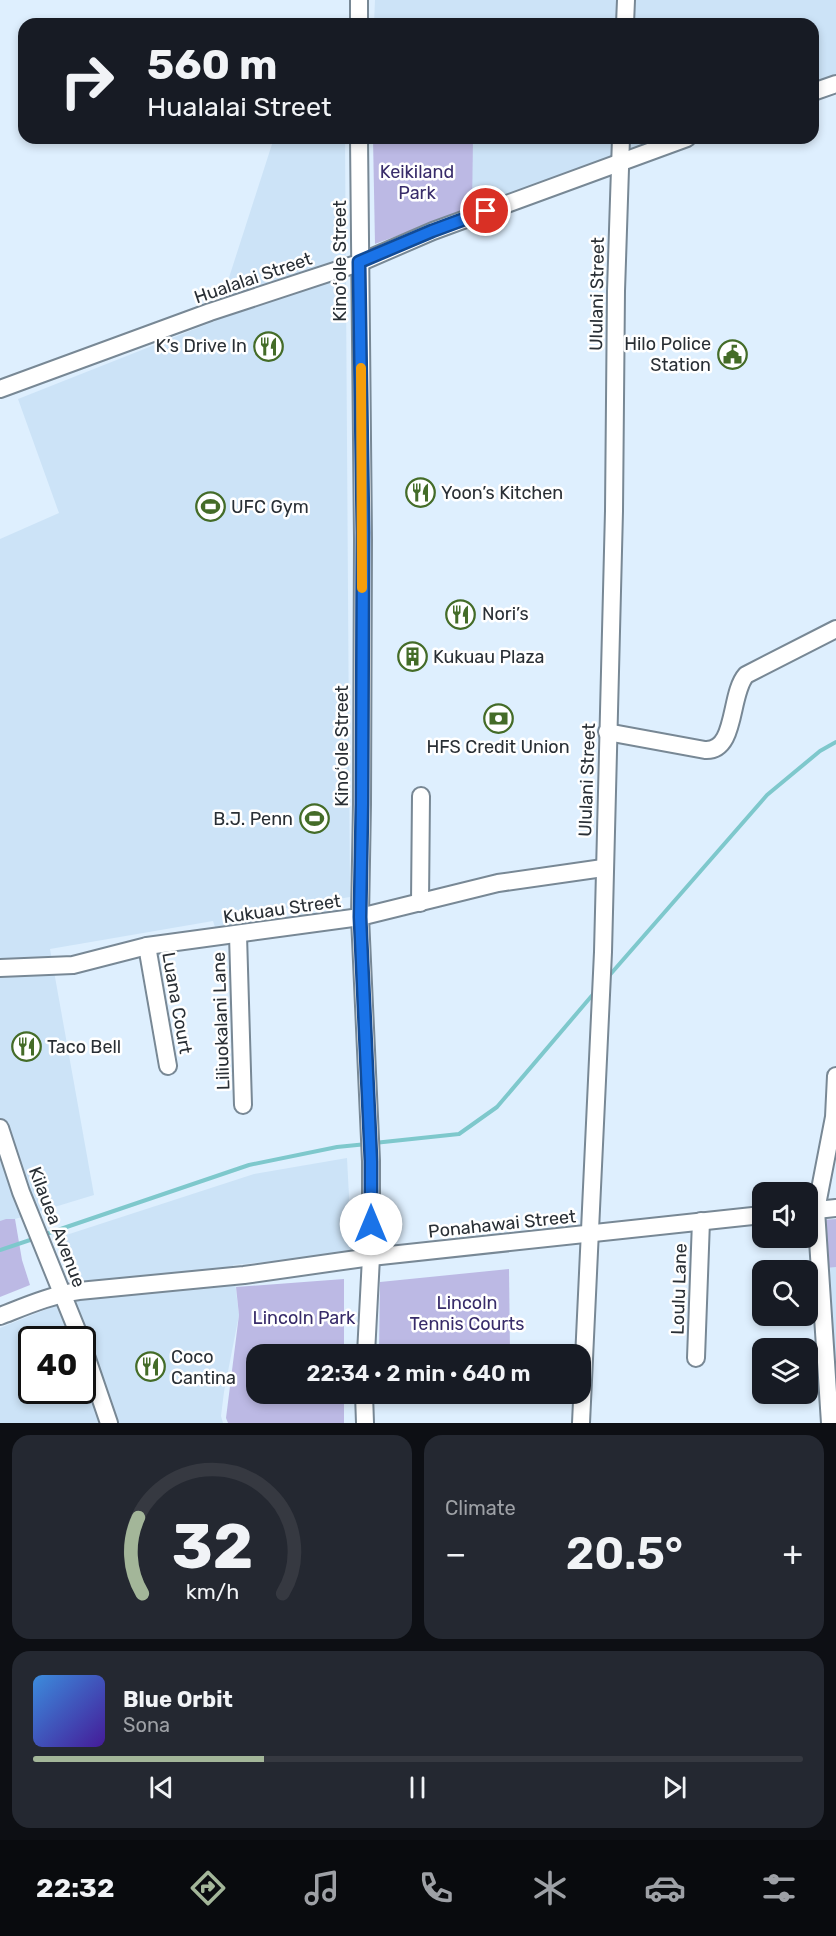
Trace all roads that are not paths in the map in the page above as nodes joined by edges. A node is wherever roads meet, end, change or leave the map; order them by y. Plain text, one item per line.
1 (359, 0) edge
2 (626, 0) edge
3 (359, 18) edge
4 (625, 18) edge
5 (836, 84) edge
6 (819, 90) edge
7 (359, 144) edge
8 (621, 144) edge
9 (670, 144) edge
10 (620, 161) junction
11 (359, 262) junction
12 (0, 389) edge
13 (836, 629) edge
14 (607, 732) junction
15 (421, 796) dead end
16 (603, 868) junction
17 (420, 903) junction
18 (360, 917) junction
19 (238, 935) junction
20 (147, 946) junction
21 (0, 968) edge
22 (168, 1066) dead end
23 (836, 1076) edge
24 (243, 1105) dead end
25 (0, 1128) edge
26 (818, 1185) edge
27 (836, 1208) edge
28 (818, 1210) edge
29 (752, 1216) edge
30 (701, 1221) junction
31 (591, 1234) junction
32 (815, 1248) edge
33 (371, 1257) junction
34 (62, 1294) junction
35 (0, 1316) edge
36 (75, 1326) edge
37 (367, 1344) edge
38 (696, 1358) dead end
39 (96, 1384) edge
40 (364, 1404) edge
41 (110, 1423) edge
42 (364, 1423) edge
43 (581, 1423) edge
44 (830, 1423) edge

1 - 3 street
2 - 4 street
5 - 6 street
7 - 11 street, Kinoʻole Street
8 - 10 street, Ululani Street
9 - 10 street, Hualalai Street
10 - 11 street, Hualalai Street
10 - 14 street, Ululani Street
11 - 12 street, Hualalai Street
11 - 18 street, Kinoʻole Street
13 - 14 street
14 - 16 street, Ululani Street
15 - 17 street
16 - 17 street, Kukuau Street
16 - 31 street, Ululani Street
17 - 18 street, Kukuau Street
18 - 19 street, Kukuau Street
18 - 33 street, Kinoʻole Street
19 - 20 street, Kukuau Street
19 - 24 street, Liliuokalani Lane
20 - 21 street, Kukuau Street
20 - 22 street, Luana Court
23 - 26 street
25 - 34 street, Kilauea Avenue
27 - 28 street
29 - 30 street, Ponahawai Street
30 - 31 street, Ponahawai Street
30 - 38 street, Loulu Lane
31 - 33 street, Ponahawai Street
31 - 43 street, Ululani Street
32 - 44 street
33 - 34 street, Ponahawai Street
33 - 37 street, Kinoʻole Street
34 - 35 street, Ponahawai Street
34 - 36 street, Kilauea Avenue
39 - 41 street
40 - 42 street

